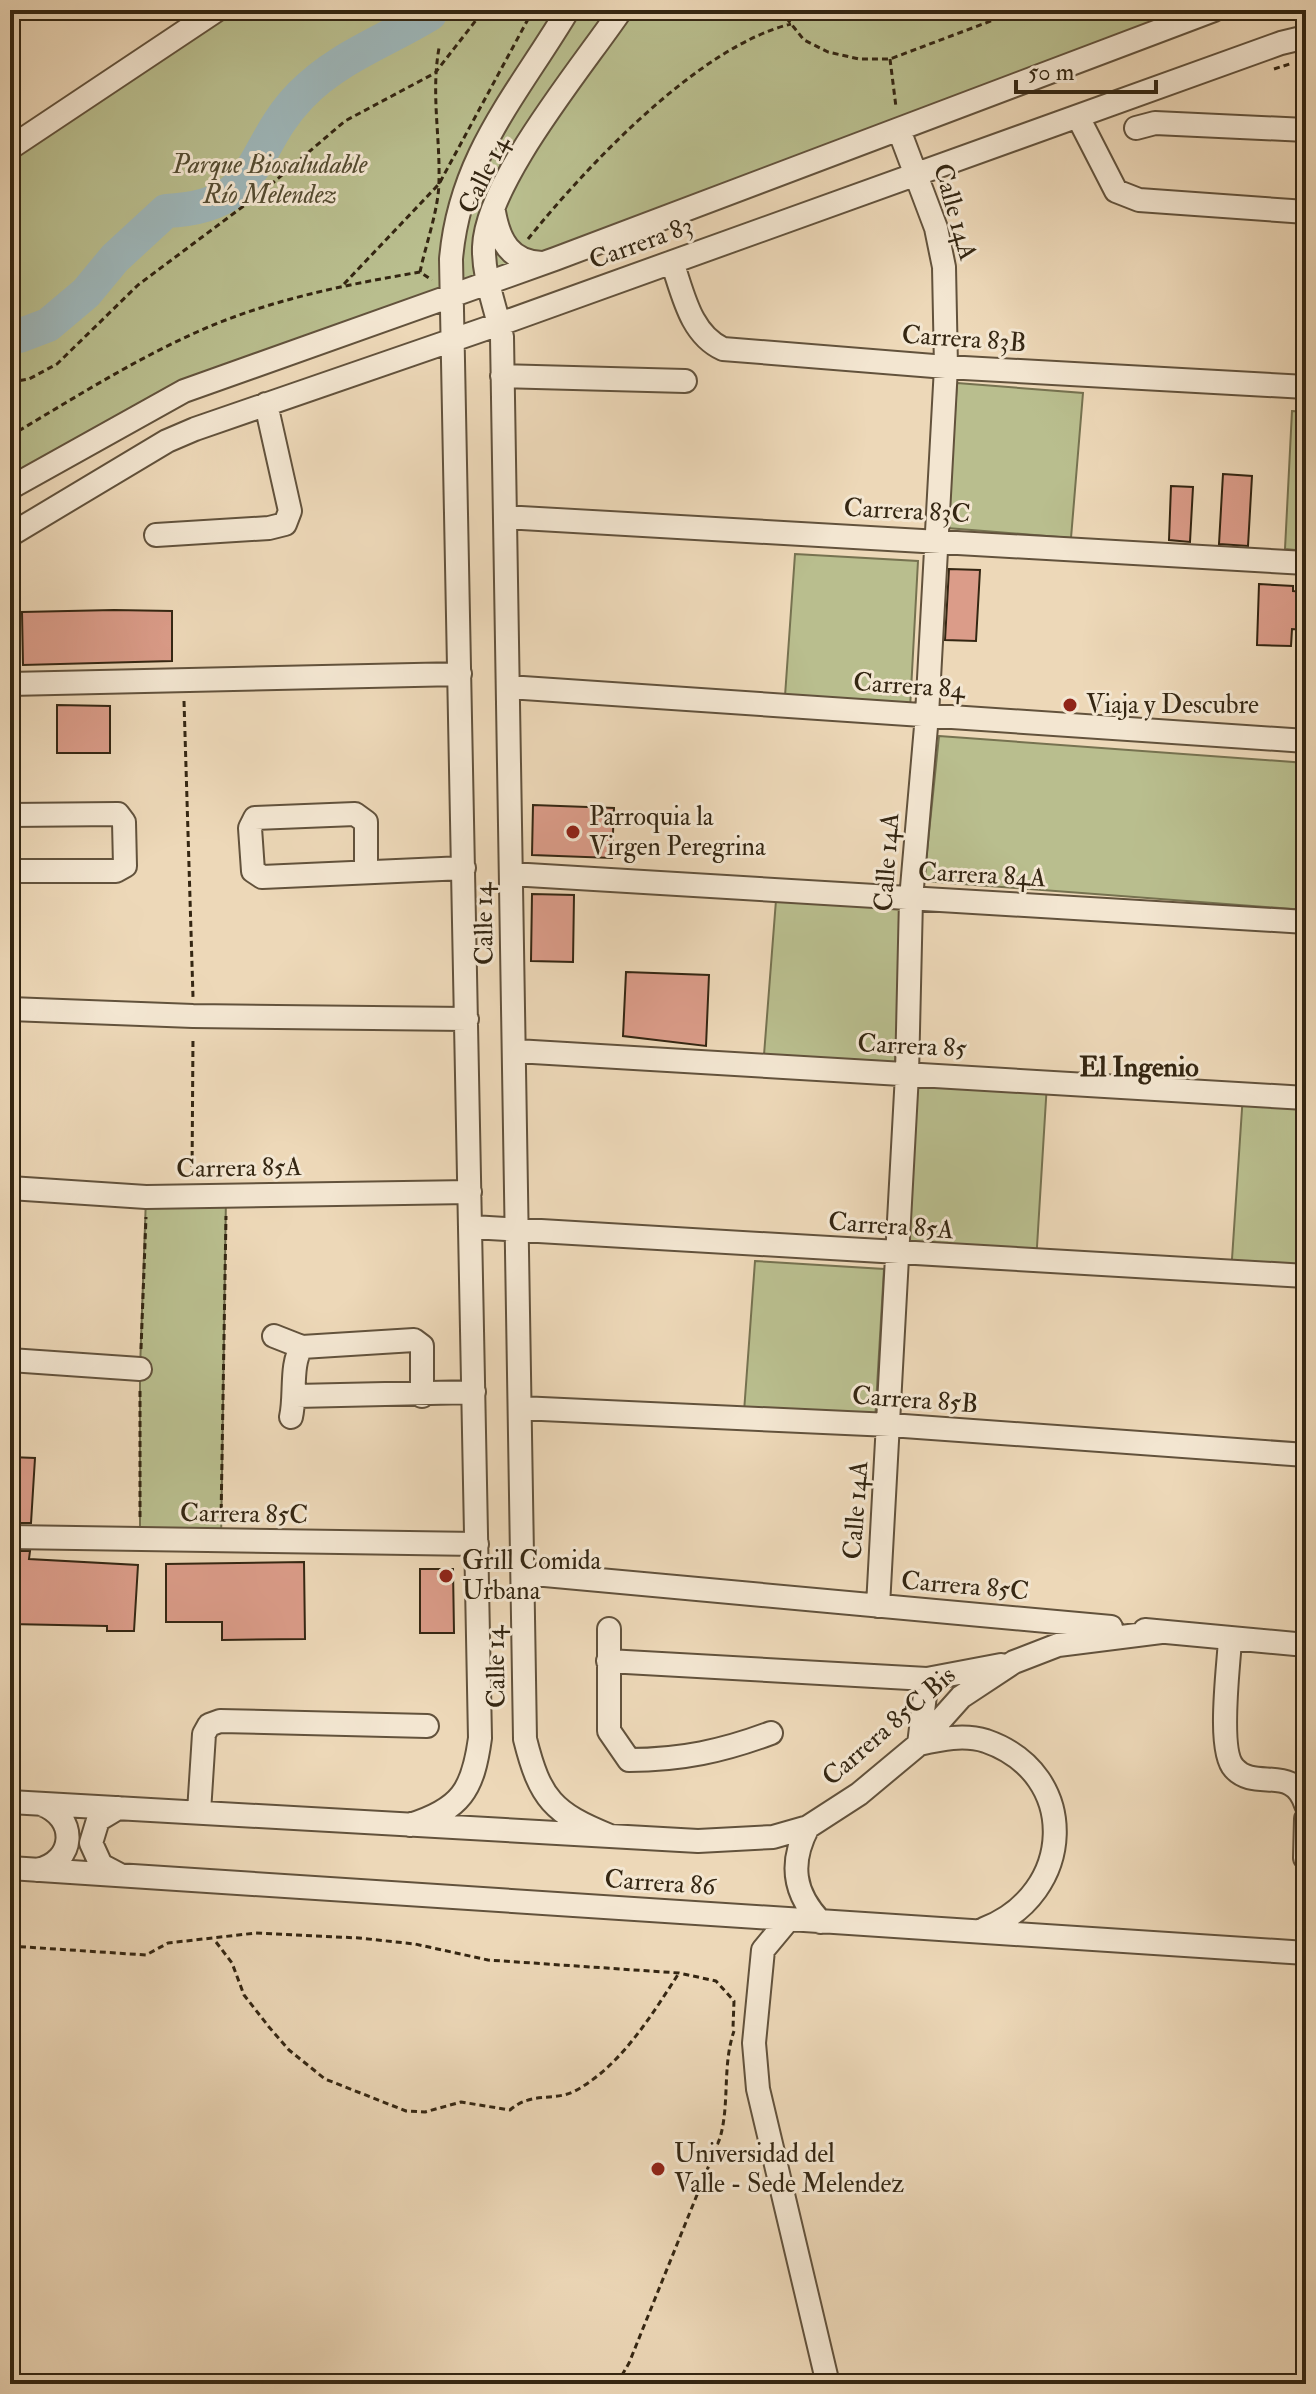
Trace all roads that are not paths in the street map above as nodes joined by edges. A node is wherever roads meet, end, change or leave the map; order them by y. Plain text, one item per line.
1 (217, 10) edge
2 (568, 10) edge
3 (621, 10) edge
4 (1214, 10) edge
5 (1306, 37) edge
6 (1078, 117) junction
7 (898, 120) junction
8 (1136, 128) dead end
9 (1306, 130) edge
10 (10, 148) edge
11 (916, 173) junction
12 (493, 211) junction
13 (1306, 212) edge
14 (672, 262) junction
15 (542, 263) junction
16 (489, 282) junction
17 (444, 290) junction
18 (499, 324) junction
19 (454, 339) junction
20 (946, 367) junction
21 (502, 376) junction
22 (219, 377) junction
23 (685, 381) dead end
24 (1306, 387) edge
25 (266, 404) junction
26 (150, 407) junction
27 (231, 416) junction
28 (167, 441) junction
29 (10, 488) edge
30 (505, 517) junction
31 (10, 535) edge
32 (156, 535) dead end
33 (935, 540) junction
34 (1306, 563) edge
35 (460, 674) junction
36 (10, 684) edge
37 (508, 687) junction
38 (927, 715) junction
39 (1306, 741) edge
40 (10, 815) edge
41 (464, 868) junction
42 (10, 871) edge
43 (366, 872) junction
44 (511, 874) junction
45 (911, 899) junction
46 (1306, 922) edge
47 (10, 1009) edge
48 (467, 1019) junction
49 (516, 1051) junction
50 (907, 1074) junction
51 (1306, 1098) edge
52 (10, 1188) edge
53 (470, 1192) junction
54 (472, 1227) junction
55 (518, 1230) junction
56 (897, 1254) junction
57 (1306, 1276) edge
58 (274, 1336) dead end
59 (302, 1347) junction
60 (10, 1360) edge
61 (140, 1369) dead end
62 (474, 1392) junction
63 (422, 1396) junction
64 (520, 1408) junction
65 (890, 1425) junction
66 (1306, 1455) edge
67 (10, 1537) edge
68 (477, 1544) junction
69 (523, 1573) junction
70 (878, 1606) junction
71 (609, 1629) dead end
72 (1161, 1632) junction
73 (1230, 1639) junction
74 (1306, 1645) edge
75 (608, 1661) junction
76 (1014, 1662) junction
77 (927, 1679) junction
78 (427, 1726) dead end
79 (771, 1733) dead end
80 (919, 1744) junction
81 (10, 1802) edge
82 (40, 1803) junction
83 (1306, 1805) edge
84 (118, 1808) junction
85 (199, 1812) junction
86 (1306, 1819) edge
87 (410, 1825) junction
88 (808, 1827) junction
89 (610, 1836) junction
90 (698, 1841) joint
91 (1305, 1858) edge
92 (10, 1868) edge
93 (36, 1870) junction
94 (122, 1876) junction
95 (743, 1917) junction
96 (788, 1920) junction
97 (821, 1922) junction
98 (976, 1932) junction
99 (1306, 1953) edge
100 (762, 1958) junction
101 (828, 2384) edge

1 - 10 street
2 - 17 street, Calle 14
3 - 12 street, Calle 14
4 - 7 street, Carrera 83
5 - 6 street, Carrera 83
6 - 11 street, Carrera 83
6 - 13 street
7 - 11 street, Calle 14A
7 - 15 street, Carrera 83
8 - 9 street
11 - 14 street, Carrera 83
11 - 20 street, Calle 14A
12 - 15 street
12 - 16 street, Calle 14
14 - 18 street, Carrera 83
14 - 20 street, Carrera 83B
15 - 16 street, Carrera 83
16 - 17 street, Carrera 83
16 - 18 street, Calle 14
17 - 19 street, Calle 14
17 - 22 street, Carrera 83
18 - 19 street, Carrera 83
18 - 21 street, Calle 14
19 - 25 street, Carrera 83
19 - 35 street, Calle 14
20 - 24 street, Carrera 83B
20 - 33 street, Calle 14A
21 - 23 street
21 - 30 street, Calle 14
22 - 26 street, Carrera 83
22 - 27 street
25 - 27 street, Carrera 83
25 - 32 street
26 - 28 street
26 - 29 street, Carrera 83
27 - 28 street, Carrera 83
28 - 31 street, Carrera 83
30 - 33 street, Carrera 83C
30 - 37 street, Calle 14
33 - 34 street, Carrera 83C
33 - 38 street, Calle 14A
35 - 36 street
35 - 41 street, Calle 14
37 - 38 street, Carrera 84
37 - 44 street, Calle 14
38 - 39 street, Carrera 84
38 - 45 street, Calle 14A
40 - 42 street
41 - 43 street
41 - 48 street, Calle 14
43 - 43 street
44 - 45 street, Carrera 84A
44 - 49 street, Calle 14
45 - 46 street, Carrera 84A
45 - 50 street, Calle 14A
47 - 48 street
48 - 53 street, Calle 14
49 - 50 street, Carrera 85
49 - 55 street, Calle 14
50 - 51 street, Carrera 85
50 - 56 street, Calle 14A
52 - 53 street, Carrera 85A
53 - 54 street, Calle 14
54 - 55 street, Carrera 85A
54 - 62 street, Calle 14
55 - 56 street, Carrera 85A
55 - 64 street, Calle 14
56 - 57 street, Carrera 85A
56 - 65 street, Calle 14A
58 - 59 street
59 - 63 street
59 - 63 street
60 - 61 street
62 - 63 street
62 - 68 street, Calle 14
64 - 65 street, Carrera 85B
64 - 69 street, Calle 14
65 - 66 street, Carrera 85B
65 - 70 street, Calle 14A
67 - 68 street, Carrera 85C
68 - 87 street, Calle 14
69 - 70 street, Carrera 85C
69 - 89 street, Calle 14
70 - 72 street, Carrera 85C
71 - 75 street
72 - 73 street, Carrera 85C
72 - 76 street, Carrera 85C Bis
73 - 74 street, Carrera 85C
73 - 83 street
75 - 77 street
75 - 79 street
76 - 77 street
76 - 80 street, Carrera 85C Bis
77 - 80 street
78 - 85 street
80 - 88 street, Carrera 85C Bis
80 - 98 street
81 - 82 street, Carrera 86
82 - 84 street, Carrera 86
82 - 93 street
84 - 85 street, Carrera 86
84 - 94 street
85 - 87 street, Carrera 86
86 - 91 street
87 - 89 street, Carrera 86
88 - 90 street, Carrera 85C Bis
88 - 97 street
89 - 90 street, Carrera 86
92 - 93 street, Carrera 86
93 - 94 street, Carrera 86
94 - 95 street, Carrera 86
95 - 96 street, Carrera 86
95 - 100 street
96 - 97 street, Carrera 86
96 - 100 street
97 - 98 street, Carrera 86
98 - 99 street, Carrera 86
100 - 101 street

